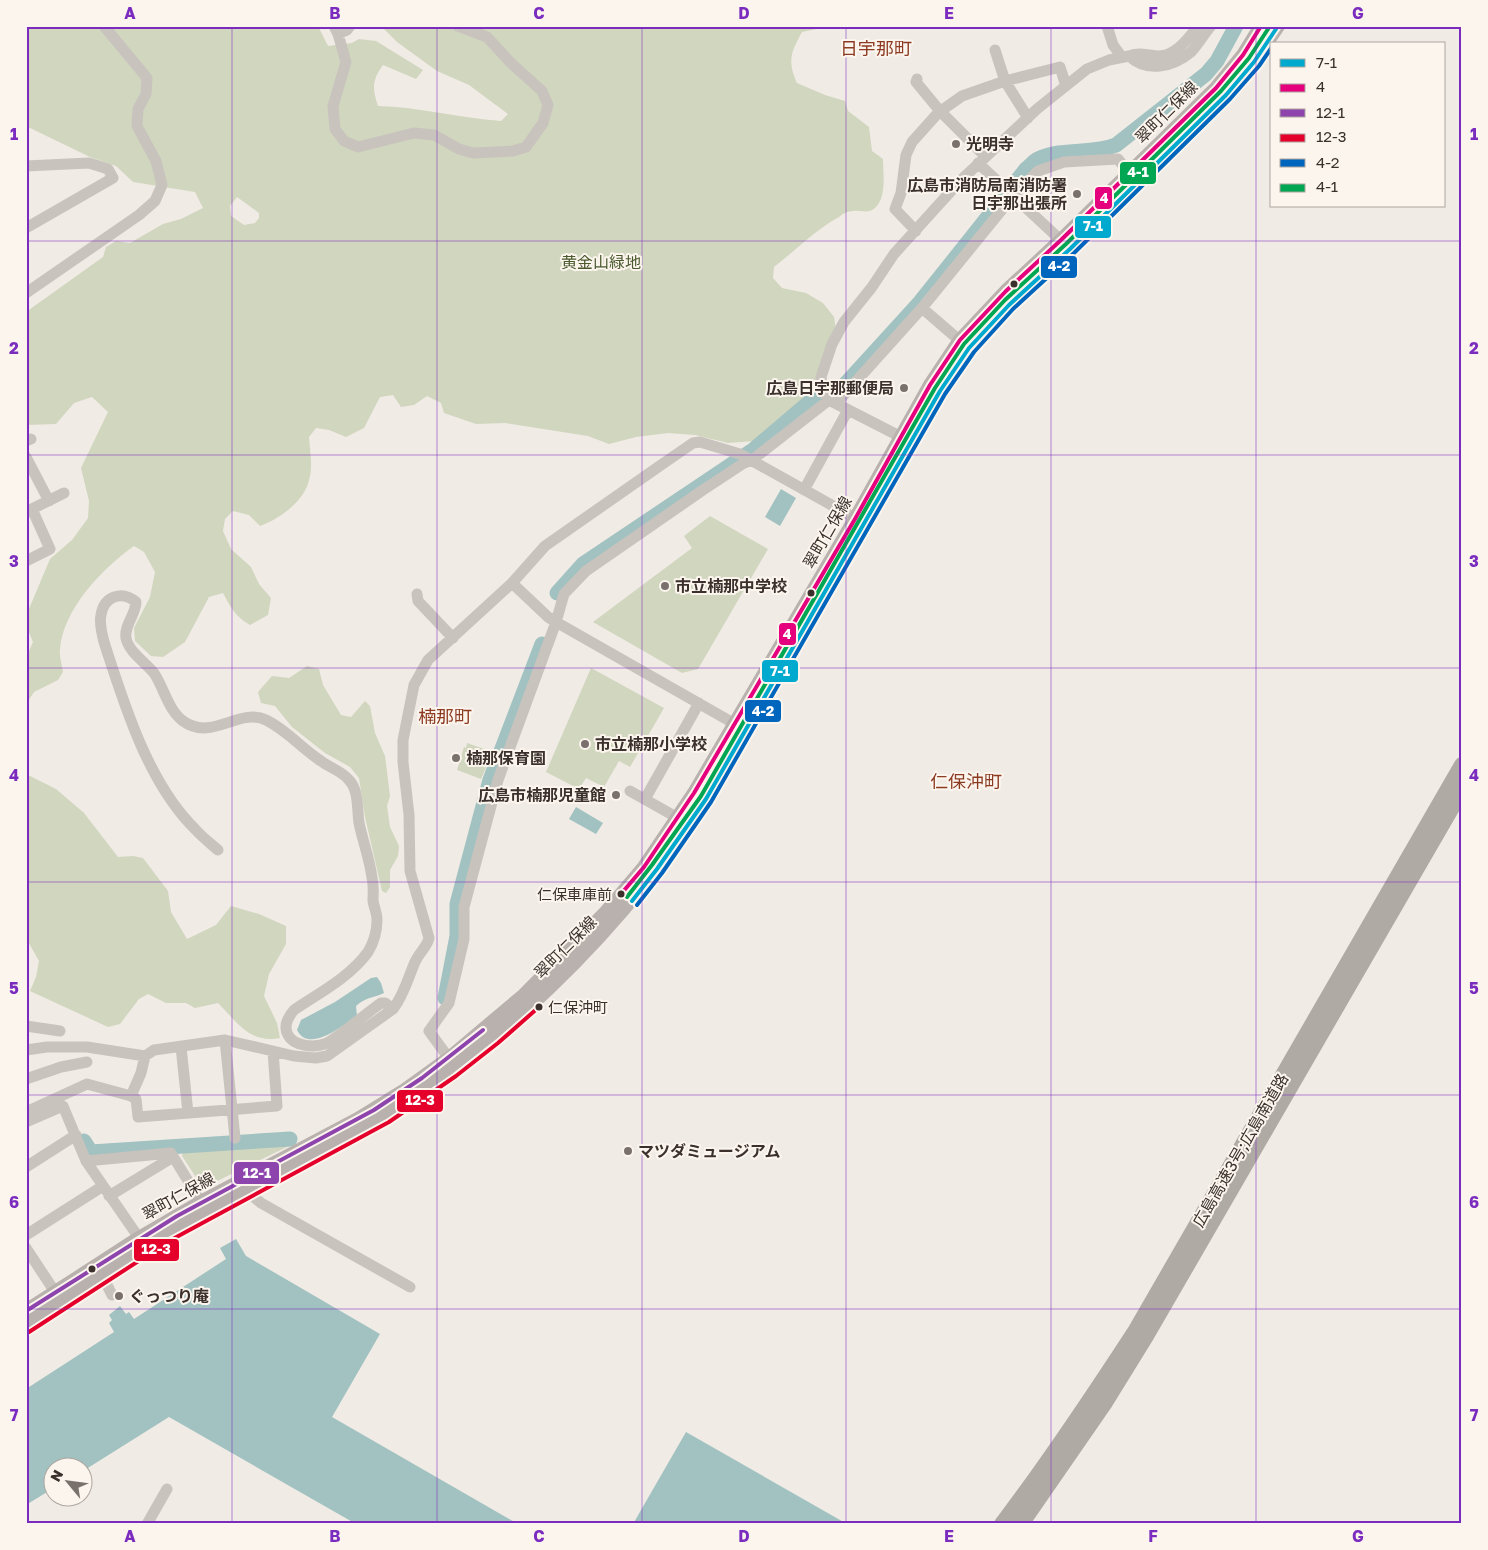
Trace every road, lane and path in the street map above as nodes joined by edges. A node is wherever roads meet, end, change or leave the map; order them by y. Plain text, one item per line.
1 (104, 26) edge
2 (350, 26) edge
3 (458, 26) edge
4 (1107, 26) edge
5 (1198, 26) edge
6 (1211, 26) edge
7 (1261, 26) edge
8 (1278, 26) edge
9 (336, 30) edge
10 (995, 50) dead end
11 (1126, 57) junction
12 (916, 79) dead end
13 (1005, 81) junction
14 (1066, 86) junction
15 (940, 111) junction
16 (1028, 118) junction
17 (982, 159) junction
18 (26, 166) edge
19 (1129, 173) junction
20 (1010, 193) junction
21 (26, 228) edge
22 (916, 231) junction
23 (1065, 245) junction
24 (26, 293) edge
25 (922, 308) junction
26 (965, 344) junction
27 (827, 397) junction
28 (848, 410) junction
29 (906, 440) junction
30 (26, 457) edge
31 (746, 457) junction
32 (804, 490) junction
33 (64, 493) dead end
34 (49, 501) junction
35 (29, 510) edge
36 (860, 521) junction
37 (26, 561) edge
38 (512, 583) junction
39 (417, 594) dead end
40 (556, 622) junction
41 (452, 638) junction
42 (699, 703) junction
43 (740, 727) junction
44 (1462, 765) edge
45 (1462, 790) edge
46 (630, 791) dead end
47 (645, 799) junction
48 (678, 818) junction
49 (218, 850) dead end
50 (566, 963) junction
51 (393, 1009) junction
52 (26, 1026) edge
53 (60, 1031) dead end
54 (225, 1040) junction
55 (87, 1047) junction
56 (182, 1047) junction
57 (26, 1050) edge
58 (273, 1051) junction
59 (145, 1056) junction
60 (87, 1062) junction
61 (452, 1064) junction
62 (26, 1079) edge
63 (88, 1084) junction
64 (131, 1096) junction
65 (233, 1111) junction
66 (26, 1112) edge
67 (188, 1113) junction
68 (26, 1122) edge
69 (76, 1135) junction
70 (235, 1138) dead end
71 (173, 1158) junction
72 (86, 1161) junction
73 (26, 1166) edge
74 (247, 1185) junction
75 (106, 1191) junction
76 (201, 1202) junction
77 (26, 1235) edge
78 (139, 1238) junction
79 (26, 1248) edge
80 (103, 1277) junction
81 (410, 1287) dead end
82 (112, 1295) dead end
83 (59, 1298) junction
84 (26, 1311) edge
85 (26, 1327) edge
86 (167, 1489) dead end
87 (147, 1524) edge
88 (1002, 1524) edge
89 (1021, 1524) edge

1 - 24 street
2 - 9 street
3 - 9 street
4 - 11 street
5 - 11 street
6 - 11 street
7 - 19 main road, 翠町仁保線
8 - 23 main road, 翠町仁保線
10 - 13 street
11 - 14 street
12 - 15 street
13 - 14 street
13 - 15 street
13 - 16 street
14 - 16 street
15 - 17 street
15 - 22 street
16 - 17 street
17 - 20 street
17 - 22 street
18 - 21 street
19 - 20 street
19 - 23 main road, 翠町仁保線
20 - 23 street
20 - 25 street
22 - 27 street
23 - 26 main road, 翠町仁保線
25 - 26 street
25 - 27 street
26 - 29 main road, 翠町仁保線
27 - 28 street
27 - 31 street
28 - 29 street
28 - 32 street
29 - 36 main road, 翠町仁保線
30 - 34 street
31 - 32 street
31 - 38 street
31 - 40 street
32 - 36 street
33 - 34 street
34 - 35 street
35 - 37 street
36 - 43 main road, 翠町仁保線
38 - 40 street
38 - 41 street
39 - 41 street
40 - 42 street
40 - 61 street
41 - 51 street
42 - 43 street
42 - 47 street
43 - 48 main road, 翠町仁保線
43 - 50 main road, 翠町仁保線
44 - 88 highway, 広島高速3号;広島南道路
45 - 89 highway, 広島高速3号;広島南道路
46 - 47 street
47 - 48 street
48 - 50 main road, 翠町仁保線
49 - 51 street
50 - 61 main road, 翠町仁保線
51 - 58 street
52 - 53 street
54 - 56 street
54 - 58 street
54 - 65 street
55 - 57 street
55 - 59 street
55 - 60 street
56 - 59 street
56 - 67 street
58 - 65 street
59 - 64 street
60 - 62 street
60 - 63 street
61 - 74 main road, 翠町仁保線
63 - 64 street
63 - 66 street
64 - 67 street
65 - 67 street
65 - 70 street
68 - 69 street
69 - 72 street
69 - 73 street
71 - 72 street
71 - 75 street
71 - 76 street
72 - 75 street
74 - 76 main road, 翠町仁保線
74 - 80 main road, 翠町仁保線
74 - 81 street
75 - 77 street
75 - 78 street
76 - 78 main road, 翠町仁保線
78 - 83 main road, 翠町仁保線
79 - 83 street
80 - 82 street
80 - 83 main road, 翠町仁保線
83 - 84 main road, 翠町仁保線
83 - 85 main road, 翠町仁保線
86 - 87 street

